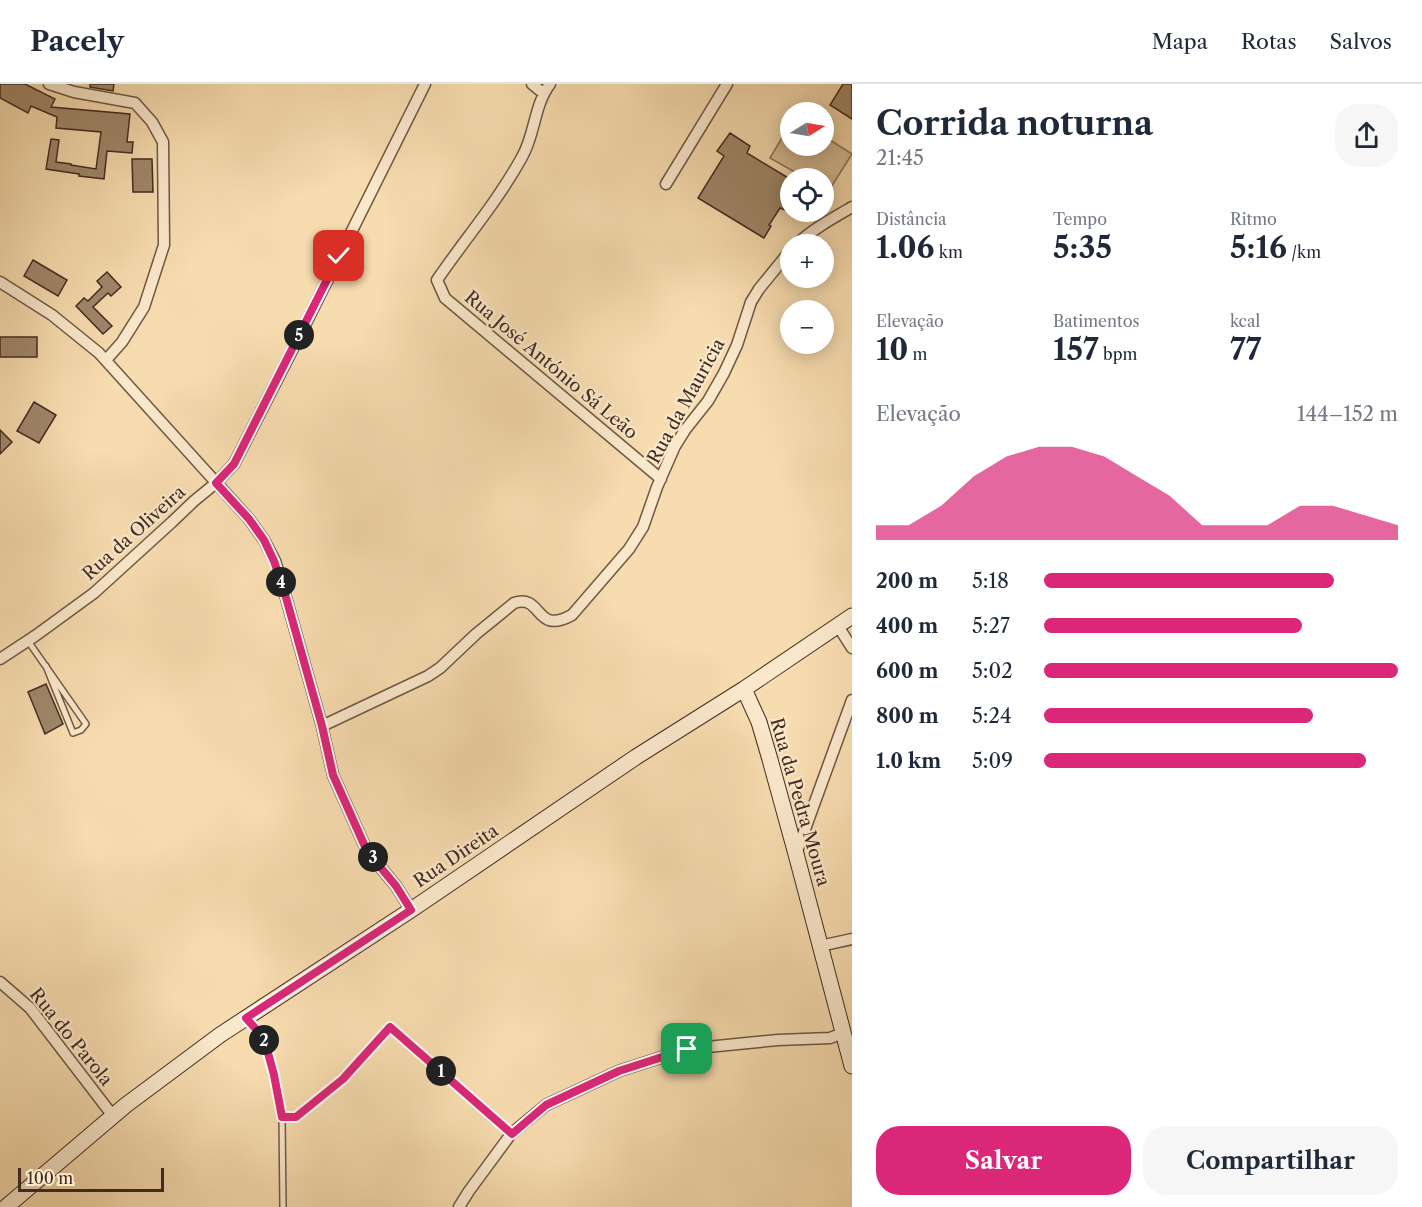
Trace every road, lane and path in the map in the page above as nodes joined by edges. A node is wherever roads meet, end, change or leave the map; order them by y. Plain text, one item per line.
1 (50, 84) edge
2 (424, 84) edge
3 (532, 84) edge
4 (727, 84) edge
5 (547, 88) edge
6 (666, 184) dead end
7 (852, 207) edge
8 (809, 234) edge
9 (780, 263) edge
10 (0, 282) edge
11 (106, 360) junction
12 (661, 479) junction
13 (216, 483) junction
14 (852, 616) edge
15 (838, 626) junction
16 (28, 641) junction
17 (852, 648) edge
18 (0, 659) edge
19 (46, 666) junction
20 (744, 689) junction
21 (852, 700) edge
22 (322, 726) junction
23 (796, 854) junction
24 (411, 910) junction
25 (852, 939) edge
26 (820, 946) junction
27 (0, 982) edge
28 (246, 1018) junction
29 (847, 1032) edge
30 (852, 1066) edge
31 (113, 1116) junction
32 (282, 1117) junction
33 (512, 1134) junction
34 (6, 1207) edge
35 (283, 1207) edge
36 (459, 1207) edge

1 - 11 street
2 - 13 street, Rua da Oliveira
3 - 5 street
4 - 6 street
5 - 12 street, Rua José António Sá Leão
7 - 8 street
9 - 12 street, Rua da Mauricia
10 - 11 street
11 - 13 street
12 - 22 street, Rua da Mauricia
13 - 16 street, Rua da Oliveira
13 - 22 street
14 - 15 main road, Rua Direita
15 - 17 street
15 - 20 main road, Rua Direita
16 - 18 street, Rua da Oliveira
16 - 19 lane
19 - 19 lane
20 - 23 main road, Rua da Pedra Moura
20 - 24 main road, Rua Direita
21 - 23 street
22 - 24 street
23 - 26 main road, Rua da Pedra Moura
24 - 28 main road, Rua Direita
25 - 26 street
26 - 29 main road, Rua da Pedra Moura
27 - 31 street, Rua do Parola
28 - 31 main road, Rua Direita
28 - 32 lane
29 - 30 main road, Rua da Pedra Moura
29 - 33 street
31 - 34 main road, Rua Direita
32 - 33 lane
32 - 35 lane
33 - 36 street

